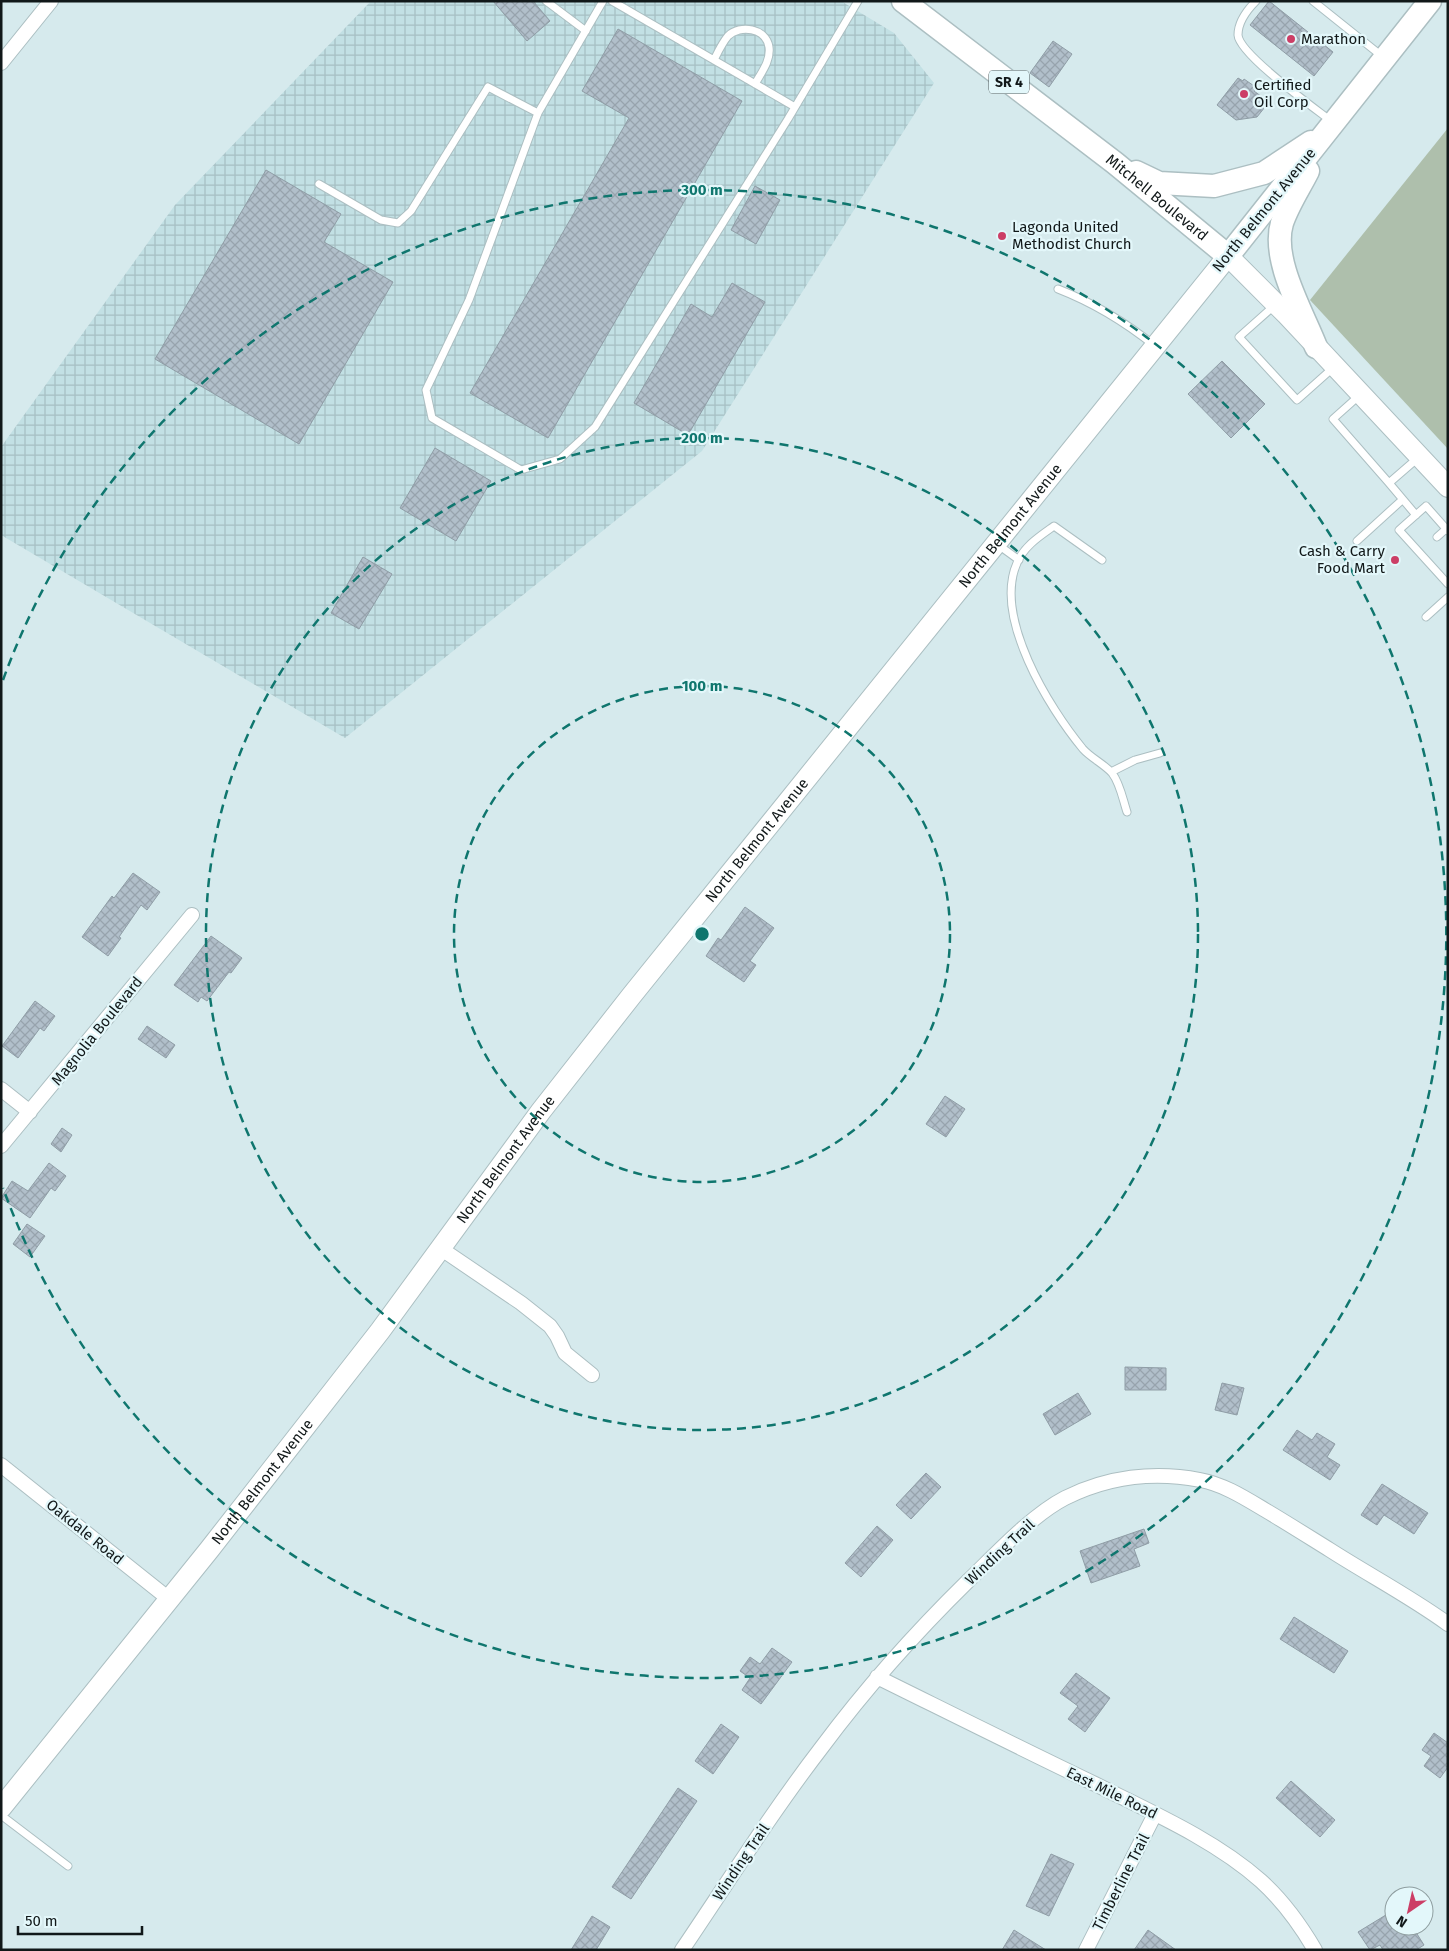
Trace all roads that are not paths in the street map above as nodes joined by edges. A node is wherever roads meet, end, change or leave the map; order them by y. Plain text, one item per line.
1 (51, 1) edge
2 (546, 1) edge
3 (603, 1) edge
4 (612, 1) edge
5 (858, 1) edge
6 (903, 1) edge
7 (1256, 1) edge
8 (1314, 1) edge
9 (1430, 1) edge
10 (586, 31) junction
11 (1385, 59) junction
12 (714, 60) junction
13 (1, 62) edge
14 (755, 84) junction
15 (795, 107) junction
16 (538, 113) junction
17 (1330, 128) junction
18 (1115, 163) junction
19 (319, 184) dead end
20 (1228, 256) junction
21 (1058, 289) dead end
22 (1276, 304) junction
23 (1155, 346) junction
24 (1316, 347) junction
25 (1335, 367) junction
26 (1361, 394) junction
27 (1420, 456) junction
28 (1389, 483) junction
29 (1448, 486) edge
30 (1402, 500) junction
31 (1416, 515) junction
32 (1447, 530) edge
33 (1437, 537) dead end
34 (1357, 541) dead end
35 (996, 543) junction
36 (1426, 548) dead end
37 (1420, 553) junction
38 (1019, 560) junction
39 (1102, 560) dead end
40 (1447, 570) edge
41 (1440, 576) junction
42 (1448, 584) edge
43 (1448, 597) edge
44 (1426, 617) dead end
45 (1160, 753) dead end
46 (1111, 772) junction
47 (1127, 812) dead end
48 (192, 915) dead end
49 (1, 1090) edge
50 (30, 1112) junction
51 (1, 1146) edge
52 (440, 1248) junction
53 (592, 1375) dead end
54 (1, 1465) edge
55 (169, 1599) junction
56 (1448, 1624) edge
57 (877, 1677) junction
58 (1, 1808) edge
59 (1155, 1814) junction
60 (1, 1815) edge
61 (68, 1866) dead end
62 (682, 1950) edge
63 (1086, 1950) edge
64 (1315, 1950) edge

1 - 13 street
2 - 10 lane
3 - 10 lane
4 - 12 lane
5 - 15 lane
6 - 18 main road, Mitchell Boulevard / SR 4
7 - 17 lane
8 - 11 lane
9 - 11 main road, North Belmont Avenue / SR 4
10 - 16 lane
11 - 17 main road, North Belmont Avenue / SR 4
12 - 14 lane
12 - 14 lane
14 - 15 lane
15 - 16 lane
16 - 19 lane
17 - 18 main road, SR 4
17 - 20 main road, North Belmont Avenue / SR 4
17 - 24 main road
18 - 20 main road, Mitchell Boulevard / SR 4
20 - 22 street, Mitchell Boulevard
20 - 23 street, North Belmont Avenue
21 - 23 lane
22 - 24 street, Mitchell Boulevard
22 - 25 lane
23 - 35 street, North Belmont Avenue
24 - 25 street, Mitchell Boulevard
25 - 26 street, Mitchell Boulevard
26 - 27 street, Mitchell Boulevard
26 - 28 lane
27 - 28 lane
27 - 29 street, Mitchell Boulevard
28 - 30 lane
30 - 31 lane
30 - 34 lane
31 - 32 lane
31 - 37 lane
32 - 33 lane
35 - 38 lane
35 - 52 street, North Belmont Avenue
36 - 37 lane
37 - 41 lane
38 - 39 lane
38 - 46 lane
40 - 41 lane
41 - 42 lane
43 - 44 lane
45 - 46 lane
46 - 47 lane
48 - 50 street, Magnolia Boulevard
49 - 50 street
50 - 51 street, Magnolia Boulevard
52 - 53 street
52 - 55 street, North Belmont Avenue
54 - 55 street, Oakdale Road
55 - 58 street, North Belmont Avenue
56 - 57 street, Winding Trail
57 - 59 street, East Mile Road
57 - 62 street, Winding Trail
59 - 63 street, Timberline Trail
59 - 64 street, East Mile Road
60 - 61 lane

